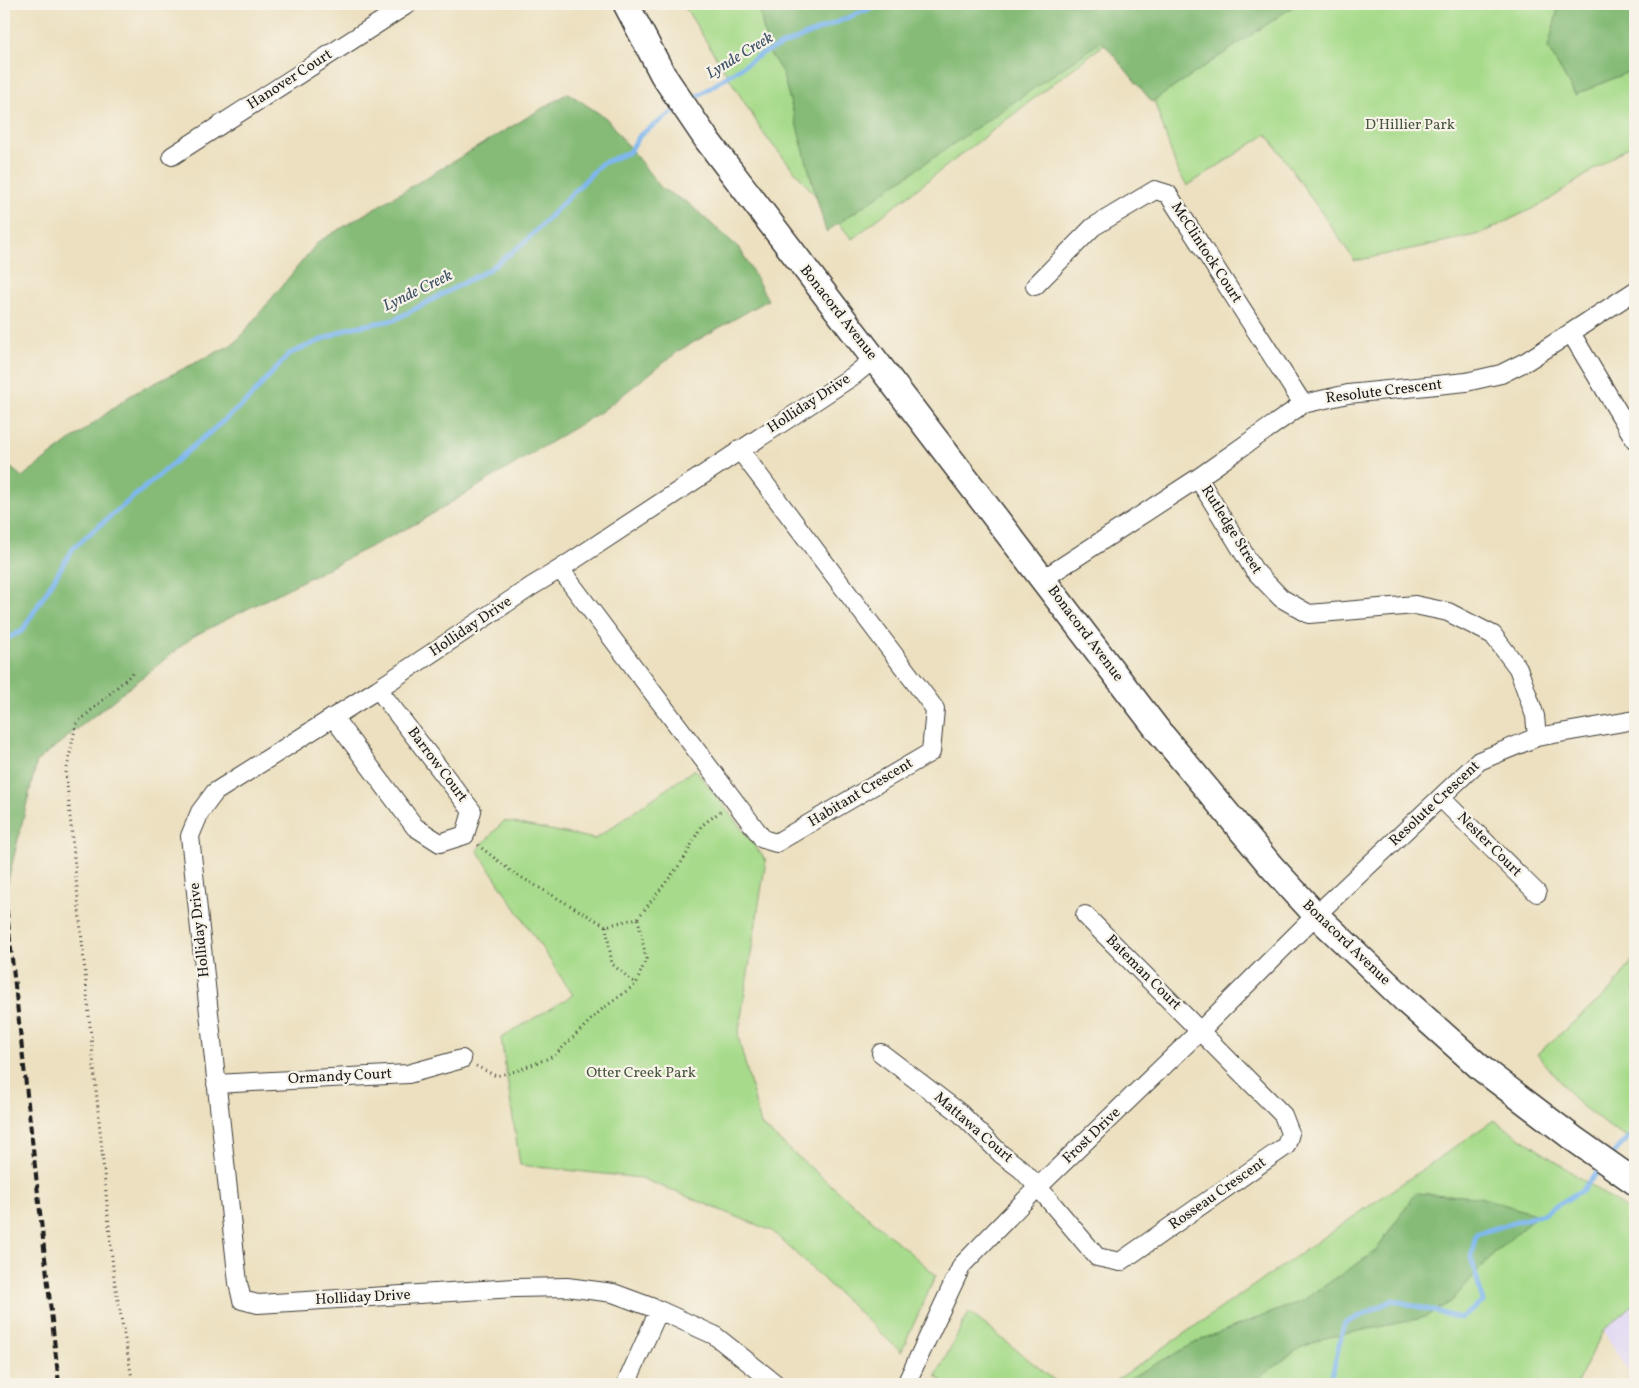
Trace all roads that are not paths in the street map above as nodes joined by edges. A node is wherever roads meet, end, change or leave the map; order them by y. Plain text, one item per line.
1 (408, 4) edge
2 (626, 4) edge
3 (172, 156) dead end
4 (1035, 286) dead end
5 (1635, 290) edge
6 (1571, 333) junction
7 (874, 359) junction
8 (1303, 404) junction
9 (1635, 440) edge
10 (739, 449) junction
11 (1198, 478) junction
12 (560, 569) junction
13 (1043, 579) junction
14 (378, 688) junction
15 (333, 717) junction
16 (1635, 720) edge
17 (1538, 737) junction
18 (1441, 798) junction
19 (1537, 893) dead end
20 (1086, 915) dead end
21 (1316, 915) junction
22 (1200, 1031) junction
23 (881, 1053) dead end
24 (462, 1059) road end
25 (216, 1084) junction
26 (1634, 1180) edge
27 (1038, 1187) junction
28 (659, 1310) junction
29 (626, 1384) edge
30 (776, 1384) edge
31 (906, 1384) edge

1 - 3 street, Hanover Court
2 - 7 street, Bonacord Avenue
4 - 8 street, McClintock Court
5 - 6 street, Resolute Crescent
6 - 8 street, Resolute Crescent
6 - 9 street
7 - 10 street, Holliday Drive
7 - 13 street, Bonacord Avenue
8 - 11 street, Resolute Crescent
10 - 12 street, Holliday Drive
10 - 12 street, Habitant Crescent
11 - 13 street, Resolute Crescent
11 - 17 street, Rutledge Street
12 - 14 street, Holliday Drive
13 - 21 street, Bonacord Avenue
14 - 15 street, Holliday Drive
14 - 15 street, Barrow Court
15 - 25 street, Holliday Drive
16 - 17 street, Resolute Crescent
17 - 18 street, Resolute Crescent
18 - 19 street, Nester Court
18 - 21 street, Resolute Crescent
20 - 22 street, Bateman Court
21 - 22 street, Frost Drive
21 - 26 street, Bonacord Avenue
22 - 27 street, Frost Drive
22 - 27 street, Rosseau Crescent
23 - 27 street, Mattawa Court
24 - 25 street, Ormandy Court
25 - 28 street, Holliday Drive
27 - 31 street, Frost Drive
28 - 29 street
28 - 30 street, Holliday Drive

